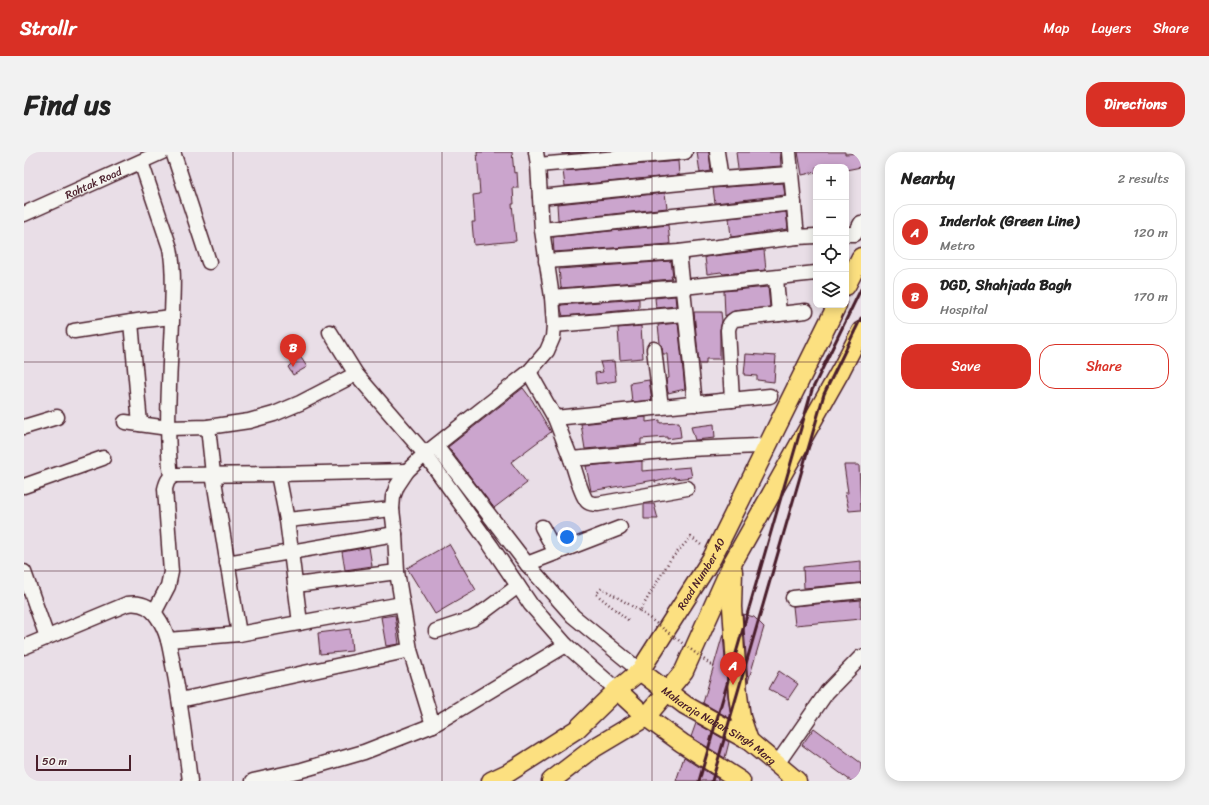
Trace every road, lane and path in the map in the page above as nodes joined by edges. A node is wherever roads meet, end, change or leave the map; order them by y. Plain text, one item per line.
1 (162, 152) edge
2 (173, 152) edge
3 (684, 152) edge
4 (717, 152) edge
5 (789, 152) edge
6 (537, 158) edge
7 (141, 162) junction
8 (790, 174) junction
9 (721, 179) junction
10 (540, 197) junction
11 (794, 203) junction
12 (24, 214) edge
13 (861, 223) edge
14 (542, 230) junction
15 (849, 234) edge
16 (813, 236) edge
17 (797, 237) junction
18 (679, 252) junction
19 (546, 261) junction
20 (209, 262) dead end
21 (854, 265) edge
22 (813, 273) edge
23 (776, 278) junction
24 (849, 278) edge
25 (683, 287) junction
26 (552, 296) junction
27 (836, 308) edge
28 (806, 311) dead end
29 (685, 314) junction
30 (779, 314) junction
31 (172, 317) junction
32 (131, 322) junction
33 (554, 325) junction
34 (74, 331) dead end
35 (861, 331) edge
36 (330, 332) dead end
37 (654, 348) dead end
38 (529, 372) junction
39 (356, 374) junction
40 (770, 396) dead end
41 (732, 400) junction
42 (695, 404) junction
43 (661, 407) junction
44 (57, 417) dead end
45 (554, 418) junction
46 (125, 422) dead end
47 (140, 424) junction
48 (24, 427) edge
49 (208, 427) junction
50 (168, 428) junction
51 (758, 446) dead end
52 (430, 450) junction
53 (103, 458) dead end
54 (571, 459) junction
55 (407, 471) junction
56 (213, 474) junction
57 (278, 474) junction
58 (171, 477) junction
59 (24, 486) edge
60 (687, 488) dead end
61 (392, 509) junction
62 (287, 520) junction
63 (542, 527) dead end
64 (620, 528) dead end
65 (395, 534) junction
66 (291, 552) junction
67 (556, 553) junction
68 (670, 560) dead end
69 (733, 562) junction
70 (227, 563) junction
71 (527, 564) junction
72 (24, 572) edge
73 (397, 572) junction
74 (296, 585) junction
75 (518, 586) junction
76 (861, 591) edge
77 (793, 598) dead end
78 (402, 604) junction
79 (640, 611) junction
80 (154, 613) junction
81 (628, 620) dead end
82 (300, 623) junction
83 (436, 631) dead end
84 (239, 634) junction
85 (47, 637) junction
86 (168, 640) junction
87 (566, 645) junction
88 (24, 647) edge
89 (410, 650) junction
90 (861, 657) edge
91 (714, 667) dead end
92 (640, 671) junction
93 (617, 690) junction
94 (667, 692) junction
95 (180, 700) junction
96 (646, 717) junction
97 (433, 725) junction
98 (749, 741) junction
99 (777, 764) junction
100 (190, 781) edge
101 (253, 781) edge
102 (491, 781) edge
103 (551, 781) edge
104 (741, 781) edge
105 (797, 781) edge

1 - 7 street, Rohtak Road
2 - 20 street
3 - 6 street
4 - 9 street
5 - 8 street
6 - 10 street
7 - 12 street, Rohtak Road
7 - 31 street
8 - 9 street
8 - 11 street
9 - 10 street
10 - 14 street
11 - 14 street
11 - 17 street
13 - 15 street
14 - 19 street
16 - 17 street
17 - 18 street
18 - 19 street
18 - 25 street
19 - 26 street
21 - 24 main road
22 - 23 street
23 - 25 street
23 - 30 street
25 - 26 street
25 - 29 street
26 - 33 street
27 - 92 main road, Road Number 40
28 - 30 street
29 - 33 street
29 - 42 street
30 - 41 street
31 - 32 street
31 - 50 street
32 - 34 street
32 - 47 street
33 - 38 street
35 - 69 main road, Road Number 40
36 - 39 street
37 - 43 street
38 - 45 street
38 - 52 street
39 - 49 street
39 - 52 street
40 - 41 street
41 - 42 street
42 - 43 street
43 - 45 street
44 - 48 street
45 - 54 street
46 - 47 street
47 - 50 street
49 - 50 street
49 - 56 street
50 - 58 street
51 - 54 street
52 - 55 street
52 - 71 street
52 - 75 street
53 - 59 street
54 - 60 street
55 - 57 street
55 - 61 street
56 - 57 street
56 - 58 street
56 - 70 street
57 - 62 street
58 - 80 street
61 - 62 street
61 - 65 street
62 - 66 street
63 - 67 street
64 - 67 street
65 - 66 street
65 - 73 street
66 - 70 street
66 - 74 street
67 - 71 street
68 - 79 path
69 - 94 main road, Road Number 40
69 - 98 main road
70 - 84 street
71 - 92 street
72 - 85 street
73 - 74 street
73 - 78 street
74 - 82 street
75 - 83 street
75 - 87 street
76 - 77 street
78 - 82 street
78 - 89 street
79 - 81 path
79 - 91 path, bridge
80 - 85 street
80 - 86 street
82 - 84 street
84 - 86 street
85 - 88 street
86 - 95 street
87 - 93 street
87 - 97 street
89 - 95 street
89 - 97 street
90 - 99 street
92 - 93 main road, Road Number 40
92 - 94 main road, Maharaja Nahar Singh Marg
93 - 96 main road
93 - 102 main road, Road Number 40
94 - 96 main road, Road Number 40
94 - 98 main road, Maharaja Nahar Singh Marg
95 - 100 street
96 - 103 main road, Road Number 40
96 - 104 main road
97 - 101 street
98 - 99 main road, Maharaja Nahar Singh Marg
99 - 105 main road, Maharaja Nahar Singh Marg

